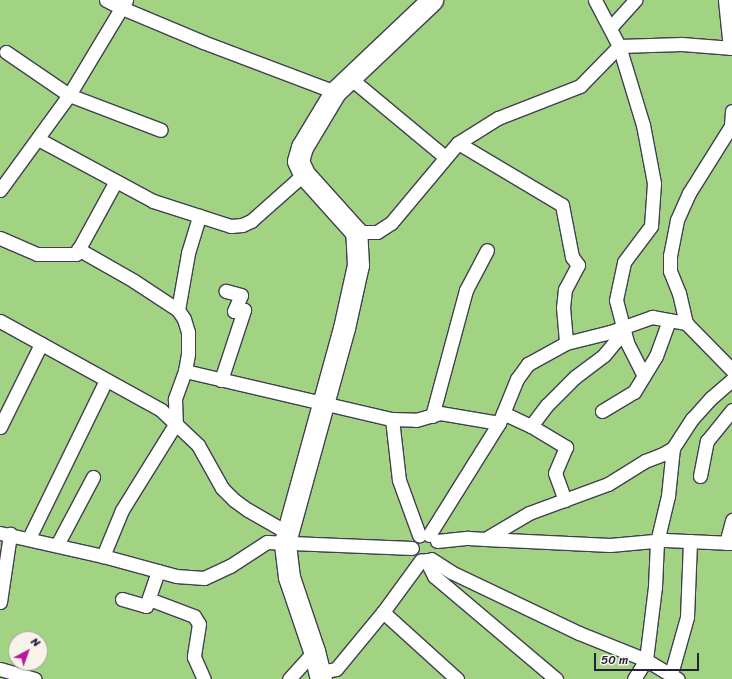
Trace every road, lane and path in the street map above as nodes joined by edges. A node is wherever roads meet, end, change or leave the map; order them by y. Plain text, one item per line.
1 (106, 0) edge
2 (432, 0) edge
3 (596, 0) edge
4 (635, 0) edge
5 (725, 0) edge
6 (124, 4) edge
7 (610, 28) junction
8 (619, 46) junction
9 (731, 48) edge
10 (6, 52) dead end
11 (342, 85) junction
12 (69, 95) junction
13 (732, 111) edge
14 (161, 130) dead end
15 (38, 139) junction
16 (458, 143) junction
17 (445, 157) junction
18 (304, 174) junction
19 (116, 181) junction
20 (0, 190) edge
21 (199, 216) junction
22 (356, 232) junction
23 (0, 238) edge
24 (78, 249) junction
25 (486, 250) dead end
26 (226, 291) dead end
27 (178, 310) junction
28 (669, 320) junction
29 (0, 322) edge
30 (686, 323) junction
31 (623, 329) junction
32 (566, 343) junction
33 (41, 344) junction
34 (732, 370) edge
35 (185, 372) junction
36 (643, 374) junction
37 (106, 380) junction
38 (221, 380) junction
39 (732, 380) edge
40 (323, 404) junction
41 (732, 410) edge
42 (602, 411) dead end
43 (432, 416) junction
44 (501, 418) junction
45 (392, 419) junction
46 (176, 423) junction
47 (531, 426) junction
48 (0, 427) edge
49 (673, 448) junction
50 (700, 476) dead end
51 (93, 477) dead end
52 (565, 500) junction
53 (732, 520) edge
54 (5, 534) edge
55 (286, 537) junction
56 (428, 537) junction
57 (29, 538) junction
58 (485, 538) junction
59 (690, 541) junction
60 (657, 542) junction
61 (729, 543) edge
62 (57, 545) junction
63 (412, 548) junction
64 (103, 556) junction
65 (426, 560) junction
66 (158, 571) junction
67 (149, 599) junction
68 (122, 600) dead end
69 (0, 602) edge
70 (383, 612) junction
71 (314, 651) junction
72 (646, 660) junction
73 (0, 669) edge
74 (320, 675) edge
75 (674, 677) edge
76 (35, 679) edge
77 (204, 679) edge
78 (289, 679) edge
79 (457, 679) edge
80 (556, 679) edge
81 (634, 679) edge

1 - 6 street
2 - 11 main road
3 - 7 street
4 - 7 street
5 - 9 street
6 - 11 street
6 - 12 street
7 - 8 street
8 - 9 street
8 - 16 street
8 - 31 street
10 - 12 street
11 - 17 street
11 - 18 main road
12 - 14 street
12 - 15 street
13 - 30 street
15 - 19 street
15 - 20 street
16 - 17 street
16 - 32 street
17 - 22 street
18 - 21 street
18 - 22 main road
19 - 21 street
19 - 24 street
21 - 27 street
22 - 40 main road
23 - 24 street
24 - 27 street
25 - 43 street
26 - 38 street
27 - 35 street
28 - 30 street
28 - 31 street
28 - 36 street
29 - 33 street
30 - 34 street
31 - 32 street
31 - 36 street
31 - 47 street
32 - 44 street
33 - 37 street
33 - 48 street
35 - 38 street
35 - 46 street
36 - 42 street
37 - 46 street
37 - 57 street
38 - 40 street
39 - 49 street
40 - 45 street
40 - 55 main road
41 - 50 street
43 - 44 street
43 - 45 street
44 - 47 street
44 - 56 street
45 - 56 street
46 - 55 street
46 - 64 street
47 - 52 street
49 - 52 street
49 - 60 street
51 - 62 street
52 - 58 street
53 - 61 street
54 - 57 street
54 - 69 street
55 - 63 street
55 - 66 street
55 - 71 main road
56 - 58 street
56 - 63 street
56 - 65 street
57 - 62 street
58 - 60 street
59 - 60 street
59 - 61 street
59 - 75 street
60 - 72 street
62 - 64 street
63 - 65 street
64 - 66 street
65 - 70 street
65 - 72 street
65 - 80 street
66 - 67 street
67 - 68 street
67 - 77 street
70 - 74 street
70 - 79 street
71 - 74 main road
71 - 78 street
72 - 75 street
72 - 81 street
73 - 76 street

